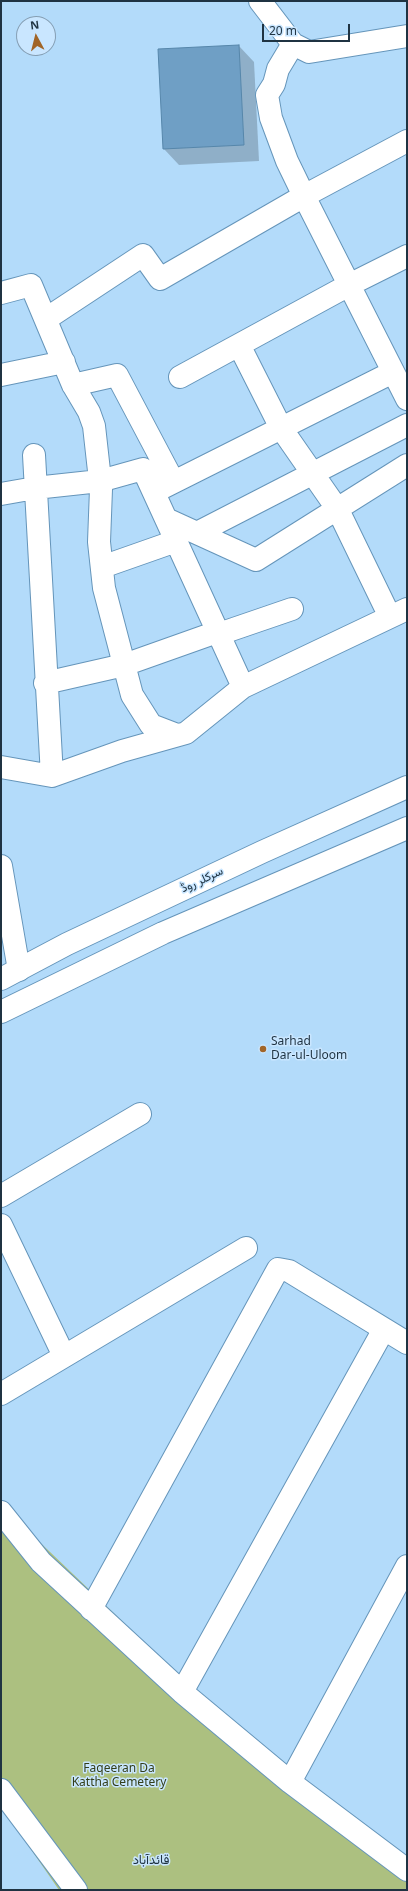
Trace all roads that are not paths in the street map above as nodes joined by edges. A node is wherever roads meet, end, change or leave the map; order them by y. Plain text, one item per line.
1 (260, 1) edge
2 (407, 36) edge
3 (293, 44) junction
4 (407, 141) edge
5 (304, 196) junction
6 (407, 256) edge
7 (349, 285) junction
8 (1, 294) edge
9 (46, 319) junction
10 (239, 345) junction
11 (64, 362) junction
12 (393, 372) junction
13 (1, 375) edge
14 (180, 377) dead end
15 (73, 385) junction
16 (407, 399) edge
17 (407, 426) edge
18 (281, 428) junction
19 (34, 455) dead end
20 (407, 465) edge
21 (312, 474) junction
22 (100, 481) junction
23 (173, 482) junction
24 (35, 488) junction
25 (154, 492) junction
26 (1, 494) edge
27 (338, 510) junction
28 (166, 519) junction
29 (197, 533) junction
30 (176, 541) junction
31 (102, 567) junction
32 (292, 609) dead end
33 (398, 613) edge
34 (218, 633) junction
35 (124, 665) junction
36 (45, 683) junction
37 (243, 686) junction
38 (177, 735) junction
39 (1, 767) edge
40 (52, 776) junction
41 (407, 787) edge
42 (407, 828) edge
43 (1, 866) edge
44 (10, 975) edge
45 (1, 1012) edge
46 (140, 1114) dead end
47 (1, 1196) edge
48 (1, 1225) edge
49 (246, 1248) dead end
50 (384, 1329) junction
51 (407, 1342) edge
52 (64, 1356) junction
53 (1, 1394) edge
54 (1, 1512) edge
55 (407, 1566) edge
56 (91, 1609) junction
57 (182, 1692) junction
58 (290, 1782) junction
59 (1, 1790) edge
60 (407, 1870) edge
61 (76, 1890) edge

1 - 3 street
2 - 3 street
3 - 5 street
4 - 5 street
5 - 7 street
5 - 9 street
6 - 7 street
7 - 10 street
7 - 12 street
8 - 9 street
9 - 11 street
10 - 14 street
10 - 18 street
11 - 13 street
11 - 15 street
12 - 16 street
12 - 18 street
15 - 22 street
15 - 23 street
17 - 21 street
18 - 21 street
18 - 23 street
19 - 24 street
20 - 27 street
21 - 27 street
21 - 29 street
22 - 24 street
22 - 25 street
22 - 31 street
23 - 25 street
24 - 26 street
24 - 36 street
25 - 28 street
27 - 29 street
27 - 33 street
28 - 29 street
28 - 30 street
30 - 31 street
30 - 34 street
31 - 35 street
32 - 34 street
33 - 37 street
34 - 35 street
34 - 37 street
35 - 36 street
35 - 38 street
36 - 40 street
37 - 38 street
38 - 40 street
39 - 40 street
41 - 44 street, سرکلر روڈ
42 - 45 street
43 - 44 street
46 - 47 street
48 - 52 street
49 - 52 street
50 - 51 street
50 - 56 street
50 - 57 street
52 - 53 street
54 - 56 street
55 - 58 street
56 - 57 street
57 - 58 street
58 - 60 street
59 - 61 street

